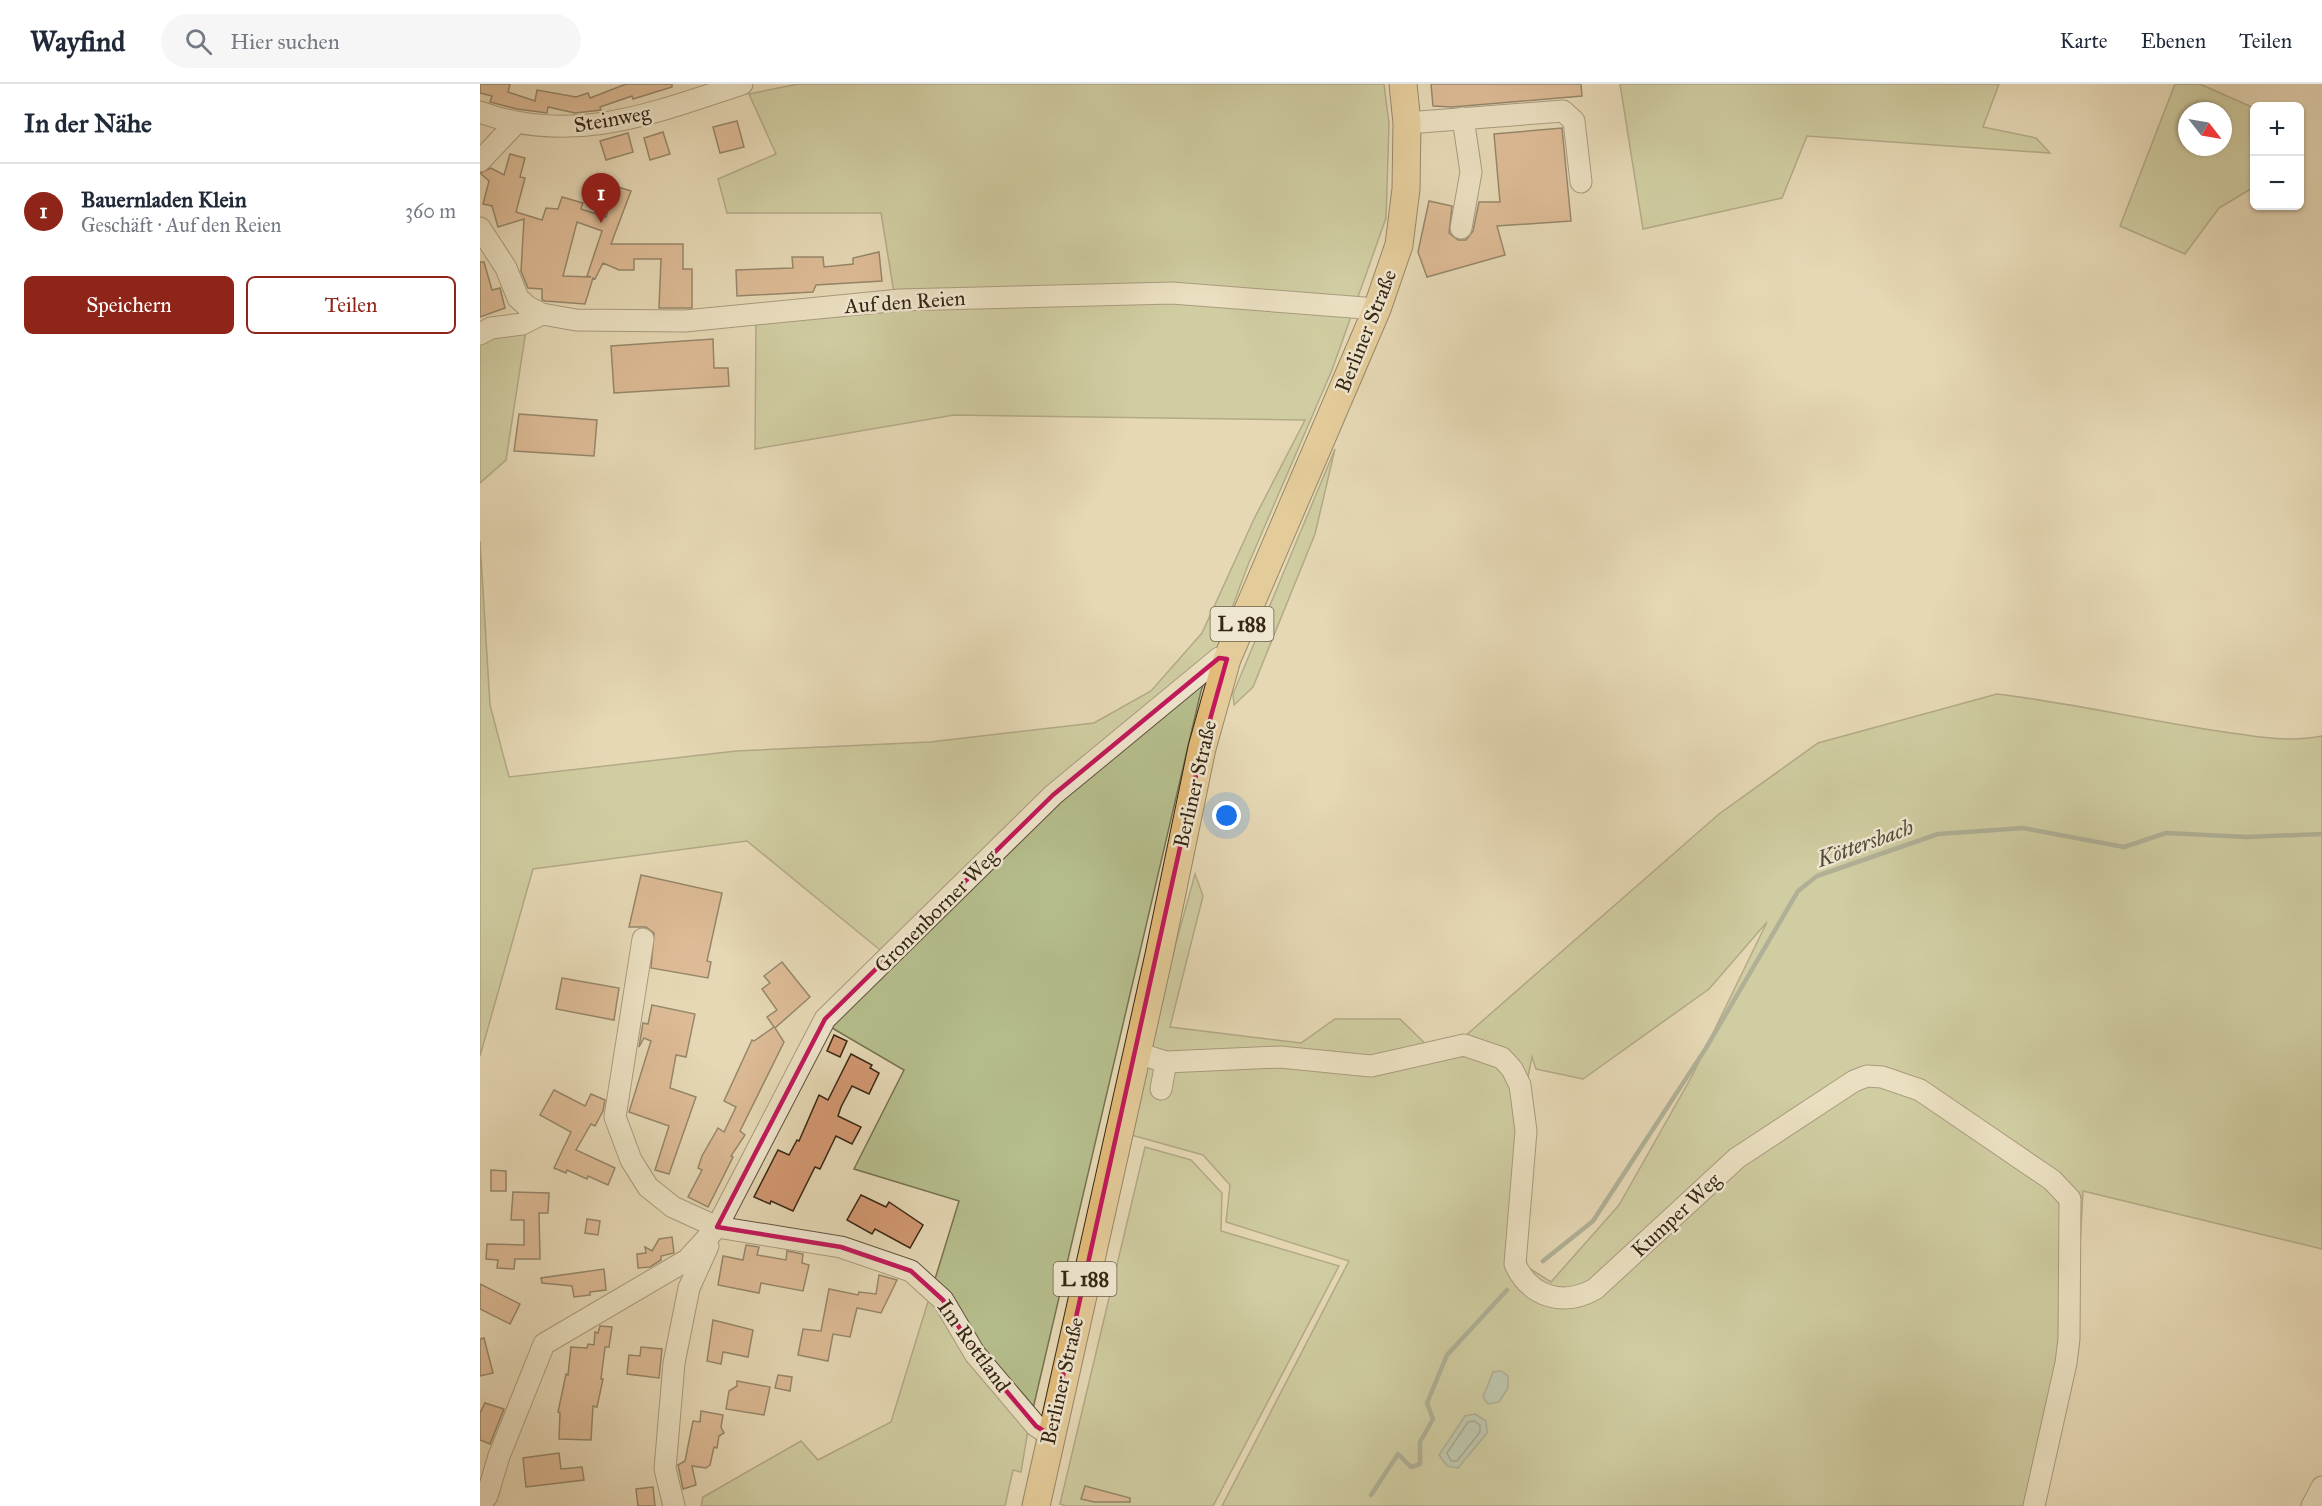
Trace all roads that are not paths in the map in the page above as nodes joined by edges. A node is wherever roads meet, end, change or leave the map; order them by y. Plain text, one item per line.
1 (742, 84) edge
2 (1403, 84) edge
3 (480, 112) edge
4 (1463, 118) junction
5 (516, 123) junction
6 (1407, 123) junction
7 (480, 161) edge
8 (1581, 182) dead end
9 (480, 228) edge
10 (1461, 228) dead end
11 (1377, 309) junction
12 (542, 314) junction
13 (480, 334) edge
14 (1227, 658) junction
15 (643, 939) dead end
16 (1137, 1053) junction
17 (1166, 1062) junction
18 (1161, 1089) dead end
19 (717, 1227) junction
20 (1050, 1434) junction
21 (2322, 1487) edge
22 (480, 1506) edge
23 (674, 1506) edge
24 (1036, 1506) edge
25 (2034, 1506) edge
26 (2312, 1506) edge

1 - 5 street, Steinweg
2 - 6 main road, Berliner Straße / L 188
3 - 5 street, Steinweg
4 - 6 street
4 - 8 street
4 - 10 street
5 - 7 street
6 - 11 main road, Berliner Straße / L 188
9 - 12 street, Auf den Reien
11 - 12 street, Auf den Reien
11 - 14 main road, Berliner Straße / L 188
12 - 13 street
14 - 16 main road, Berliner Straße / L 188
14 - 19 street, Gronenborner Weg
15 - 19 street
16 - 17 street, Kumper Weg
16 - 20 main road, Berliner Straße / L 188
17 - 18 street
17 - 25 street, Kumper Weg
19 - 20 street, Im Rottland
19 - 22 street, Gronenborner Weg
19 - 23 street, Gronenborner Weg
20 - 24 main road, Berliner Straße / L 188
21 - 26 street

